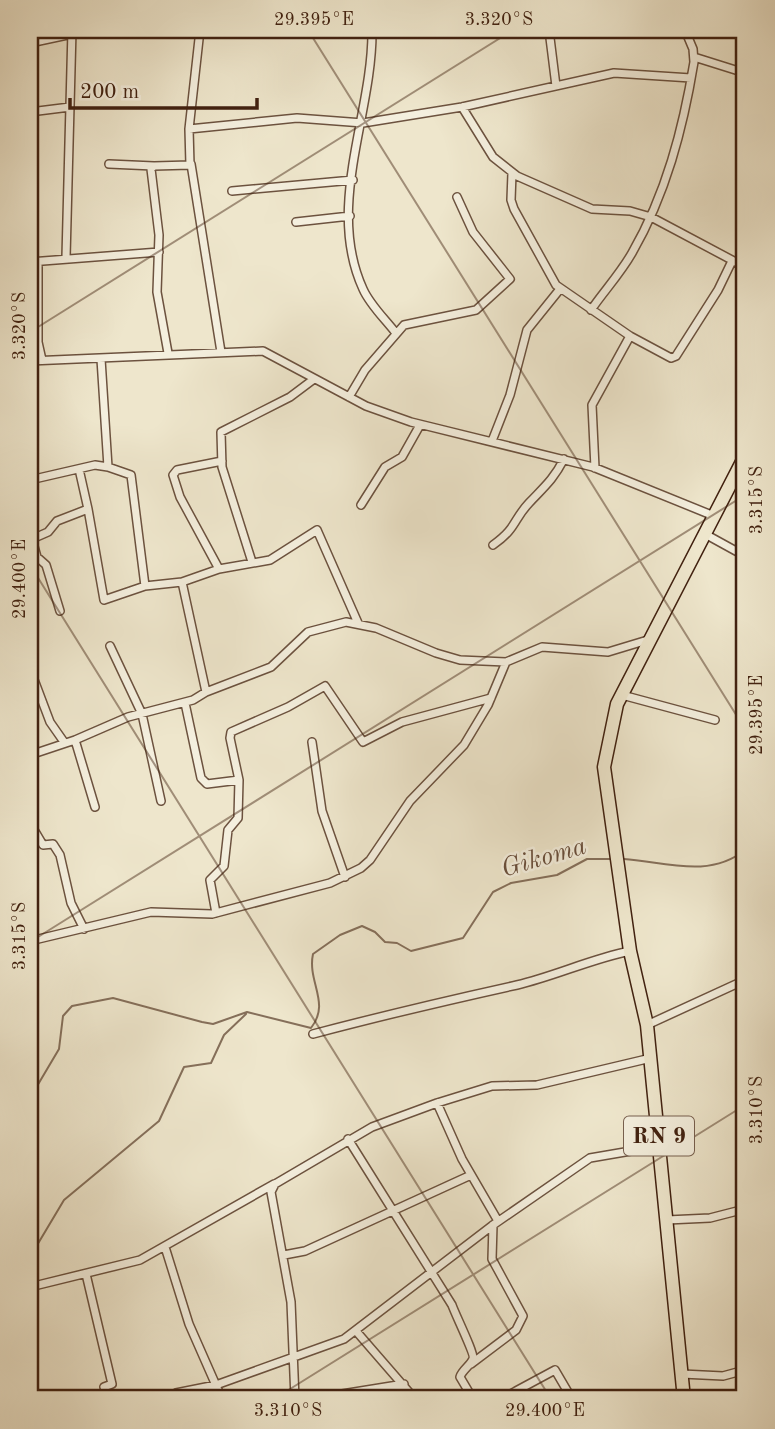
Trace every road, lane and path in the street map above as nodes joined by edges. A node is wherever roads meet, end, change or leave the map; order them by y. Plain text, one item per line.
1 (116, 30) edge
2 (200, 30) edge
3 (372, 30) edge
4 (549, 30) edge
5 (685, 30) edge
6 (72, 32) edge
7 (30, 43) edge
8 (694, 57) junction
9 (745, 73) edge
10 (691, 78) junction
11 (556, 86) junction
12 (70, 107) junction
13 (462, 107) junction
14 (30, 112) edge
15 (358, 122) junction
16 (189, 129) junction
17 (109, 164) dead end
18 (191, 164) junction
19 (154, 166) junction
20 (512, 173) junction
21 (353, 180) junction
22 (232, 191) dead end
23 (457, 197) dead end
24 (350, 216) junction
25 (652, 217) junction
26 (296, 222) dead end
27 (159, 252) junction
28 (66, 257) junction
29 (34, 261) edge
30 (732, 261) junction
31 (745, 267) edge
32 (560, 289) junction
33 (591, 310) junction
34 (395, 332) junction
35 (630, 336) junction
36 (222, 352) junction
37 (168, 353) junction
38 (101, 359) junction
39 (42, 360) junction
40 (30, 361) edge
41 (314, 379) junction
42 (349, 397) junction
43 (420, 425) junction
44 (492, 441) junction
45 (745, 456) edge
46 (564, 459) junction
47 (222, 461) junction
48 (108, 467) junction
49 (595, 468) junction
50 (79, 470) junction
51 (30, 480) edge
52 (360, 505) dead end
53 (88, 509) junction
54 (714, 516) junction
55 (705, 534) junction
56 (31, 537) edge
57 (493, 545) dead end
58 (745, 555) edge
59 (252, 562) junction
60 (219, 569) junction
61 (182, 582) junction
62 (145, 586) junction
63 (60, 611) dead end
64 (358, 623) junction
65 (651, 639) junction
66 (110, 646) dead end
67 (506, 662) junction
68 (30, 669) edge
69 (206, 692) junction
70 (622, 695) junction
71 (491, 698) junction
72 (185, 703) junction
73 (142, 714) junction
74 (715, 720) dead end
75 (75, 740) junction
76 (64, 742) junction
77 (312, 742) dead end
78 (30, 755) edge
79 (239, 780) junction
80 (161, 800) dead end
81 (95, 807) dead end
82 (30, 823) edge
83 (345, 877) junction
84 (216, 913) junction
85 (84, 929) junction
86 (31, 939) edge
87 (630, 951) junction
88 (745, 980) edge
89 (647, 1025) junction
90 (313, 1034) dead end
91 (651, 1058) junction
92 (437, 1103) junction
93 (348, 1139) junction
94 (660, 1146) junction
95 (471, 1175) junction
96 (275, 1184) junction
97 (745, 1209) edge
98 (393, 1213) junction
99 (667, 1220) junction
100 (496, 1223) junction
101 (164, 1247) junction
102 (284, 1255) junction
103 (430, 1273) junction
104 (86, 1274) junction
105 (30, 1287) edge
106 (356, 1331) junction
107 (295, 1358) junction
108 (468, 1366) junction
109 (745, 1370) edge
110 (682, 1374) junction
111 (30, 1377) edge
112 (404, 1384) junction
113 (216, 1385) junction
114 (518, 1395) edge
115 (34, 1399) edge
116 (110, 1399) edge
117 (166, 1399) edge
118 (222, 1399) edge
119 (295, 1399) edge
120 (311, 1399) edge
121 (415, 1399) edge
122 (473, 1399) edge
123 (502, 1399) edge
124 (572, 1399) edge
125 (684, 1399) edge

1 - 6 street
2 - 16 street
3 - 15 street
4 - 11 street
5 - 8 street
6 - 7 street
6 - 12 street
8 - 9 street
8 - 10 street
10 - 11 street
10 - 25 street
11 - 13 street
12 - 14 street
12 - 28 street
13 - 15 street
13 - 20 street
15 - 16 street
15 - 21 street
16 - 18 street
17 - 19 street
18 - 19 street
18 - 36 street
19 - 27 street
20 - 25 street
20 - 32 street
21 - 22 street
21 - 24 street
23 - 34 street
24 - 26 street
24 - 34 street
25 - 30 street
25 - 33 street
27 - 28 street
27 - 37 street
28 - 29 street
29 - 39 street
30 - 31 street
30 - 35 street
32 - 33 street
32 - 44 street
33 - 35 street
34 - 42 street
35 - 49 street
36 - 37 street
36 - 41 street
37 - 38 street
38 - 39 street
38 - 48 street
39 - 40 street
41 - 42 street
41 - 47 street
42 - 43 street
43 - 44 street
43 - 52 street
44 - 46 street
45 - 54 main road, RN 9
46 - 49 street
46 - 57 street
47 - 59 street
47 - 60 street
48 - 50 street
48 - 62 street
49 - 54 street
50 - 51 street
50 - 53 street
53 - 56 street
53 - 62 street
54 - 55 main road, RN 9
55 - 58 street
55 - 65 main road, RN 9
56 - 63 street
59 - 60 street
59 - 64 street
60 - 61 street
61 - 62 street
61 - 69 street
64 - 67 street
64 - 69 street
65 - 67 street
65 - 70 main road, RN 9
66 - 73 street
67 - 71 street
68 - 76 street
69 - 72 street
70 - 74 street
70 - 87 main road, RN 9
71 - 79 street
71 - 83 street
72 - 73 street
72 - 79 street
73 - 75 street
73 - 80 street
75 - 76 street
75 - 81 street
76 - 78 street
77 - 83 street
79 - 84 street
82 - 85 street
83 - 84 street
84 - 85 street
85 - 86 street
87 - 89 main road, RN 9
87 - 90 street
88 - 89 street
89 - 91 main road, RN 9
91 - 92 street
91 - 94 main road, RN 9
92 - 93 street
92 - 95 street
93 - 96 street
93 - 98 street
94 - 99 main road, RN 9
94 - 100 street
95 - 98 street
95 - 100 street
96 - 101 street
96 - 102 street
97 - 99 street
98 - 102 street
98 - 103 street
99 - 110 main road, RN 9
100 - 103 street
100 - 108 street
101 - 104 street
101 - 113 street
102 - 107 street
103 - 106 street
103 - 108 street
104 - 105 street
104 - 116 street
106 - 107 street
106 - 112 street
107 - 113 street
107 - 119 street
108 - 122 street
109 - 110 street
110 - 125 main road, RN 9
111 - 115 street
112 - 120 street
112 - 121 street
113 - 117 street
113 - 118 street
114 - 123 street
114 - 124 street

